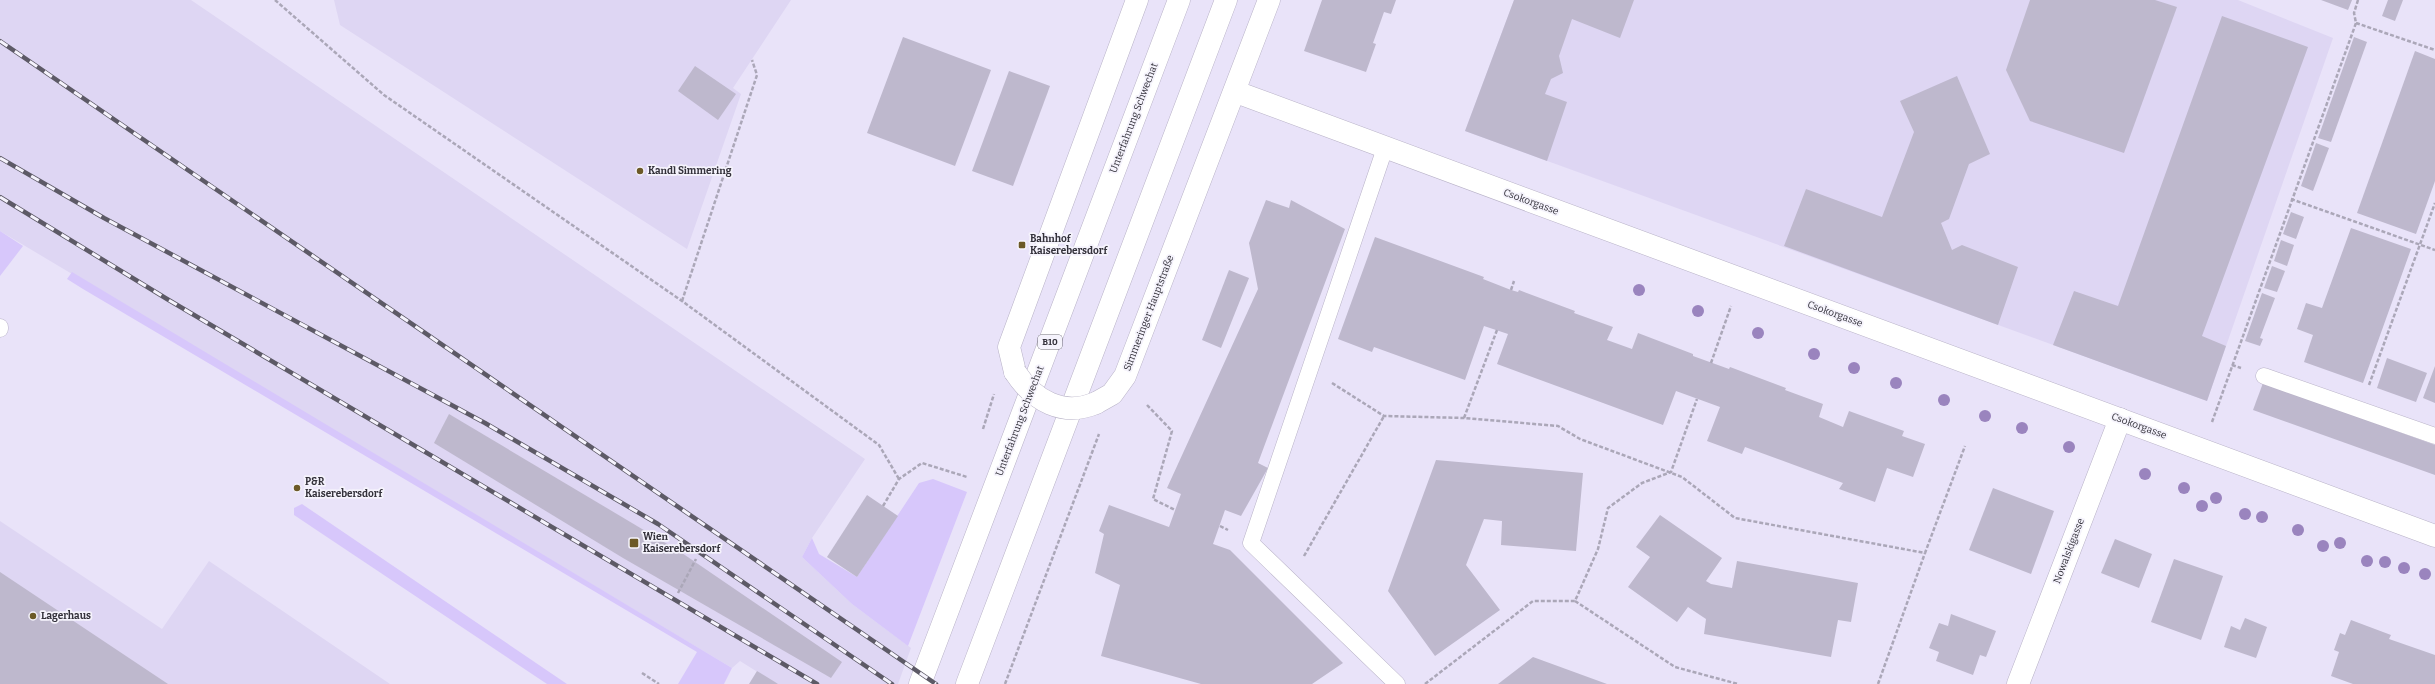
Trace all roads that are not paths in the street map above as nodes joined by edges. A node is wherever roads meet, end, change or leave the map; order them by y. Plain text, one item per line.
1 (1137, 0) edge
2 (1179, 0) edge
3 (1226, 0) edge
4 (1269, 0) edge
5 (1236, 92) junction
6 (1385, 148) junction
7 (2264, 376) dead end
8 (2120, 419) junction
9 (2435, 436) edge
10 (2435, 536) edge
11 (920, 684) edge
12 (967, 684) edge
13 (1397, 684) edge
14 (2018, 684) edge

1 - 5 street, Simmeringer Hauptstraße, bridge
2 - 11 street, Unterfahrung Schwechat / B10
3 - 12 street
4 - 5 street, Simmeringer Hauptstraße
5 - 6 street, Csokorgasse
6 - 8 street, Csokorgasse
6 - 13 lane
7 - 9 lane
8 - 10 street, Csokorgasse
8 - 14 street, Nowalskigasse

